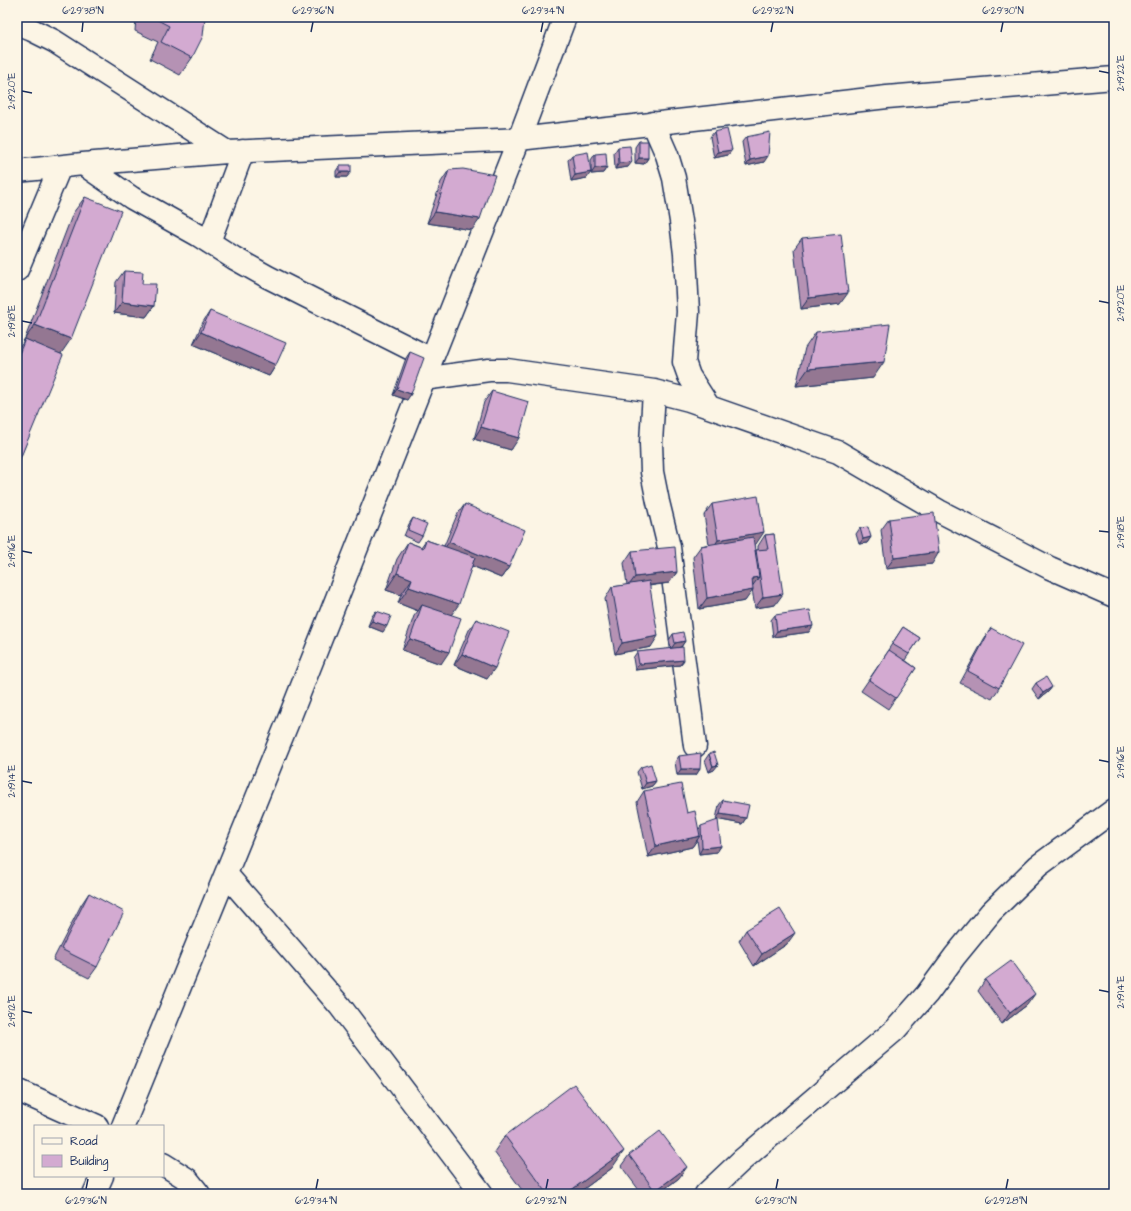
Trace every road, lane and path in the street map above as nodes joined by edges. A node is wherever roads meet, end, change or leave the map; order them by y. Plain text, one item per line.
1 (565, 17) edge
2 (17, 24) edge
3 (1114, 78) edge
4 (653, 123) junction
5 (519, 139) junction
6 (235, 151) junction
7 (83, 164) junction
8 (60, 167) junction
9 (17, 171) edge
10 (209, 242) junction
11 (17, 270) edge
12 (431, 359) junction
13 (423, 379) junction
14 (654, 391) junction
15 (709, 407) junction
16 (1114, 596) edge
17 (695, 746) dead end
18 (1114, 810) edge
19 (226, 874) junction
20 (17, 1090) edge
21 (95, 1125) edge
22 (123, 1125) edge
23 (164, 1165) edge
24 (102, 1177) edge
25 (720, 1190) edge
26 (94, 1194) edge
27 (199, 1194) edge
28 (482, 1194) edge

1 - 5 street
2 - 6 street
3 - 4 street
4 - 5 street
4 - 15 street
5 - 6 street
5 - 12 street
6 - 7 street
6 - 10 street
7 - 8 street
7 - 10 street
8 - 9 street
8 - 11 street
10 - 12 street
12 - 13 street
13 - 14 street
13 - 19 street
14 - 15 street
14 - 17 street
15 - 16 street
18 - 25 street
19 - 22 street
19 - 28 street
20 - 21 street
23 - 27 street
24 - 26 street

